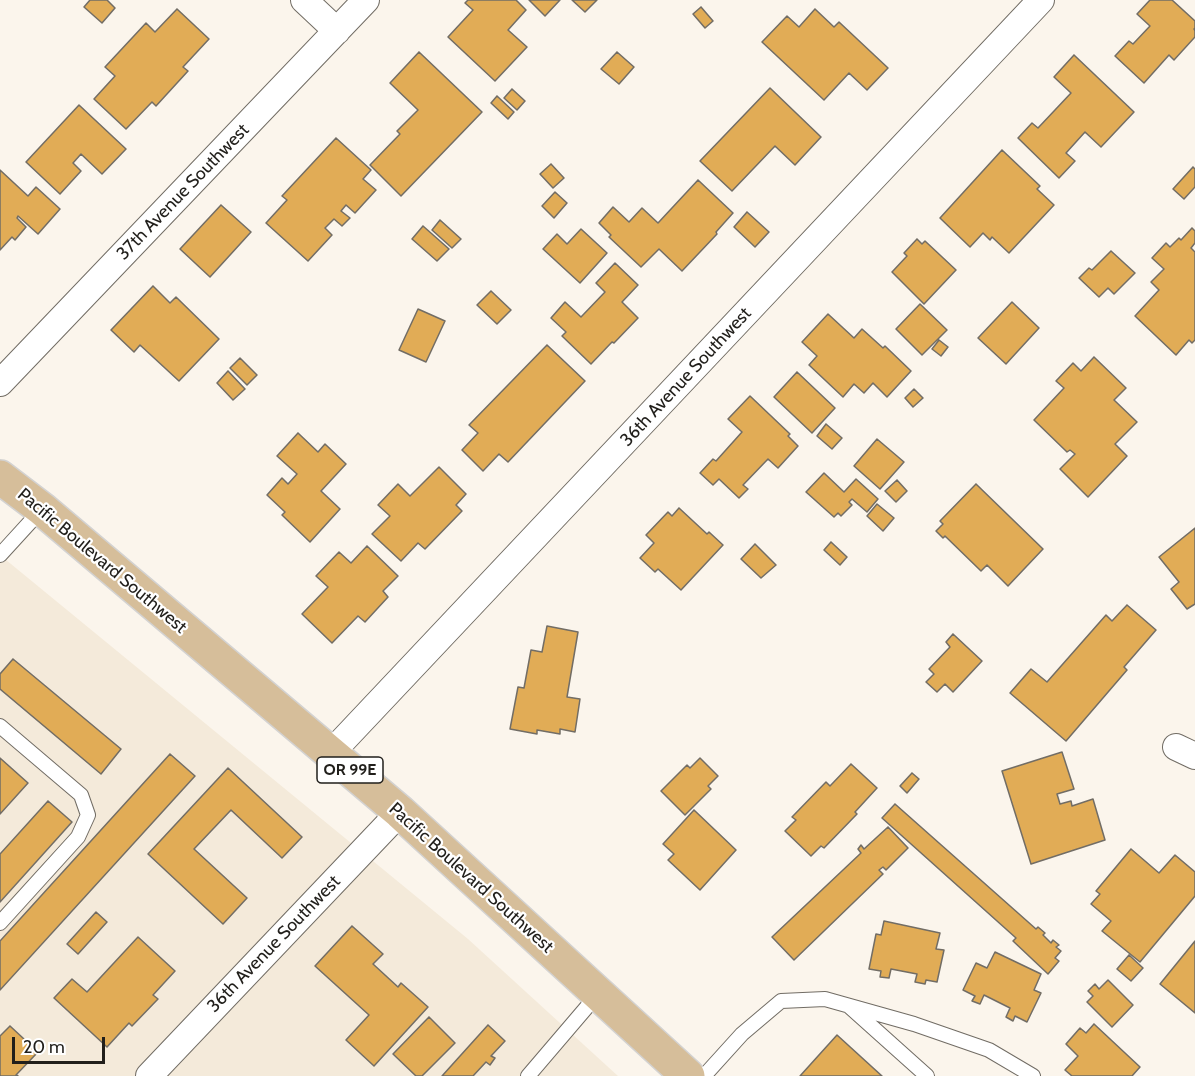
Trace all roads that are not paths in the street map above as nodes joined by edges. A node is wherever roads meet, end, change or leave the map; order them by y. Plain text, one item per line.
1 (304, 0) edge
2 (366, 0) edge
3 (1041, 0) edge
4 (337, 31) junction
5 (0, 383) edge
6 (0, 477) edge
7 (42, 509) junction
8 (0, 555) edge
9 (0, 726) edge
10 (331, 753) junction
11 (400, 812) junction
12 (0, 924) edge
13 (598, 994) junction
14 (848, 1005) junction
15 (149, 1076) edge
16 (528, 1076) edge
17 (688, 1076) edge
18 (704, 1076) edge
19 (927, 1076) edge
20 (1033, 1076) edge

1 - 4 street
2 - 4 street, 37th Avenue Southwest
3 - 10 street, 36th Avenue Southwest
4 - 5 street, 37th Avenue Southwest
6 - 7 main road, Pacific Boulevard Southwest / OR 99E
7 - 8 lane
7 - 10 main road, Pacific Boulevard Southwest / OR 99E
9 - 12 lane
10 - 11 main road, Pacific Boulevard Southwest / OR 99E
11 - 13 main road, Pacific Boulevard Southwest / OR 99E
11 - 15 street, 36th Avenue Southwest
13 - 16 lane
13 - 17 main road, Pacific Boulevard Southwest / OR 99E
14 - 18 lane
14 - 19 lane
14 - 20 lane

